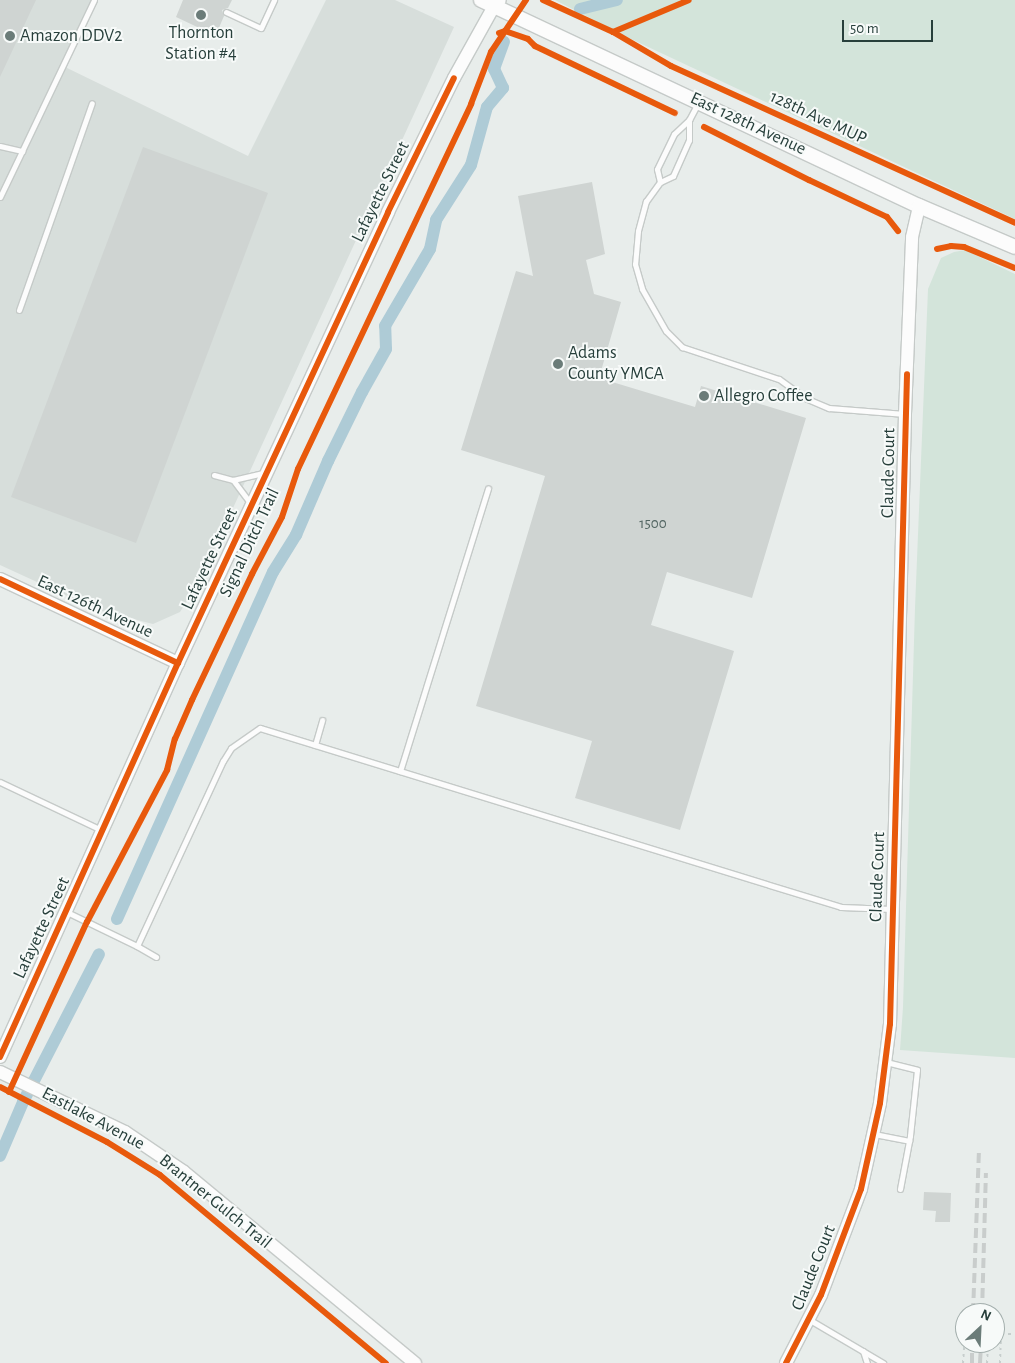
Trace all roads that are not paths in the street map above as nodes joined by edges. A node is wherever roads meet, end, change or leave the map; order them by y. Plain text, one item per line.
1 (94, 0) edge
2 (274, 0) edge
3 (481, 0) edge
4 (496, 2) edge
5 (226, 12) dead end
6 (698, 101) junction
7 (92, 103) dead end
8 (689, 120) junction
9 (0, 146) edge
10 (22, 151) junction
11 (660, 182) junction
12 (0, 197) edge
13 (919, 206) junction
14 (1015, 247) edge
15 (19, 310) dead end
16 (905, 414) junction
17 (267, 472) junction
18 (214, 475) dead end
19 (233, 480) junction
20 (488, 488) dead end
21 (252, 505) junction
22 (0, 579) edge
23 (178, 663) junction
24 (322, 720) dead end
25 (314, 745) junction
26 (400, 771) junction
27 (0, 782) edge
28 (103, 831) junction
29 (892, 909) junction
30 (67, 912) junction
31 (137, 946) junction
32 (156, 957) dead end
33 (0, 1057) edge
34 (885, 1062) junction
35 (0, 1072) edge
36 (873, 1134) junction
37 (909, 1141) junction
38 (900, 1189) dead end
39 (810, 1320) junction
40 (863, 1350) junction
41 (415, 1363) edge
42 (786, 1363) edge
43 (867, 1363) edge
44 (883, 1363) edge

1 - 10 lane
2 - 5 lane
3 - 4 main road, East 128th Avenue
4 - 6 main road, East 128th Avenue
4 - 17 street, Lafayette Street
6 - 8 lane
6 - 13 main road, East 128th Avenue
7 - 15 lane
8 - 11 lane
8 - 11 lane
9 - 10 lane
10 - 12 lane
11 - 16 lane
13 - 14 main road, East 128th Avenue
13 - 16 street, Claude Court
16 - 29 street, Claude Court
17 - 19 lane
17 - 21 street, Lafayette Street
18 - 19 lane
19 - 21 lane
20 - 26 lane
21 - 23 street, Lafayette Street
22 - 23 street, East 126th Avenue
23 - 28 street, Lafayette Street
24 - 25 lane
25 - 26 lane
25 - 31 lane
26 - 29 lane
27 - 28 lane
28 - 30 street, Lafayette Street
29 - 34 street, Claude Court
30 - 31 lane
30 - 33 street, Lafayette Street
31 - 32 lane
34 - 36 street, Claude Court
34 - 37 lane
35 - 41 street, Eastlake Avenue
36 - 37 lane
36 - 39 street, Claude Court
37 - 38 lane
39 - 40 lane
39 - 42 street, Claude Court
40 - 43 lane
40 - 44 lane

